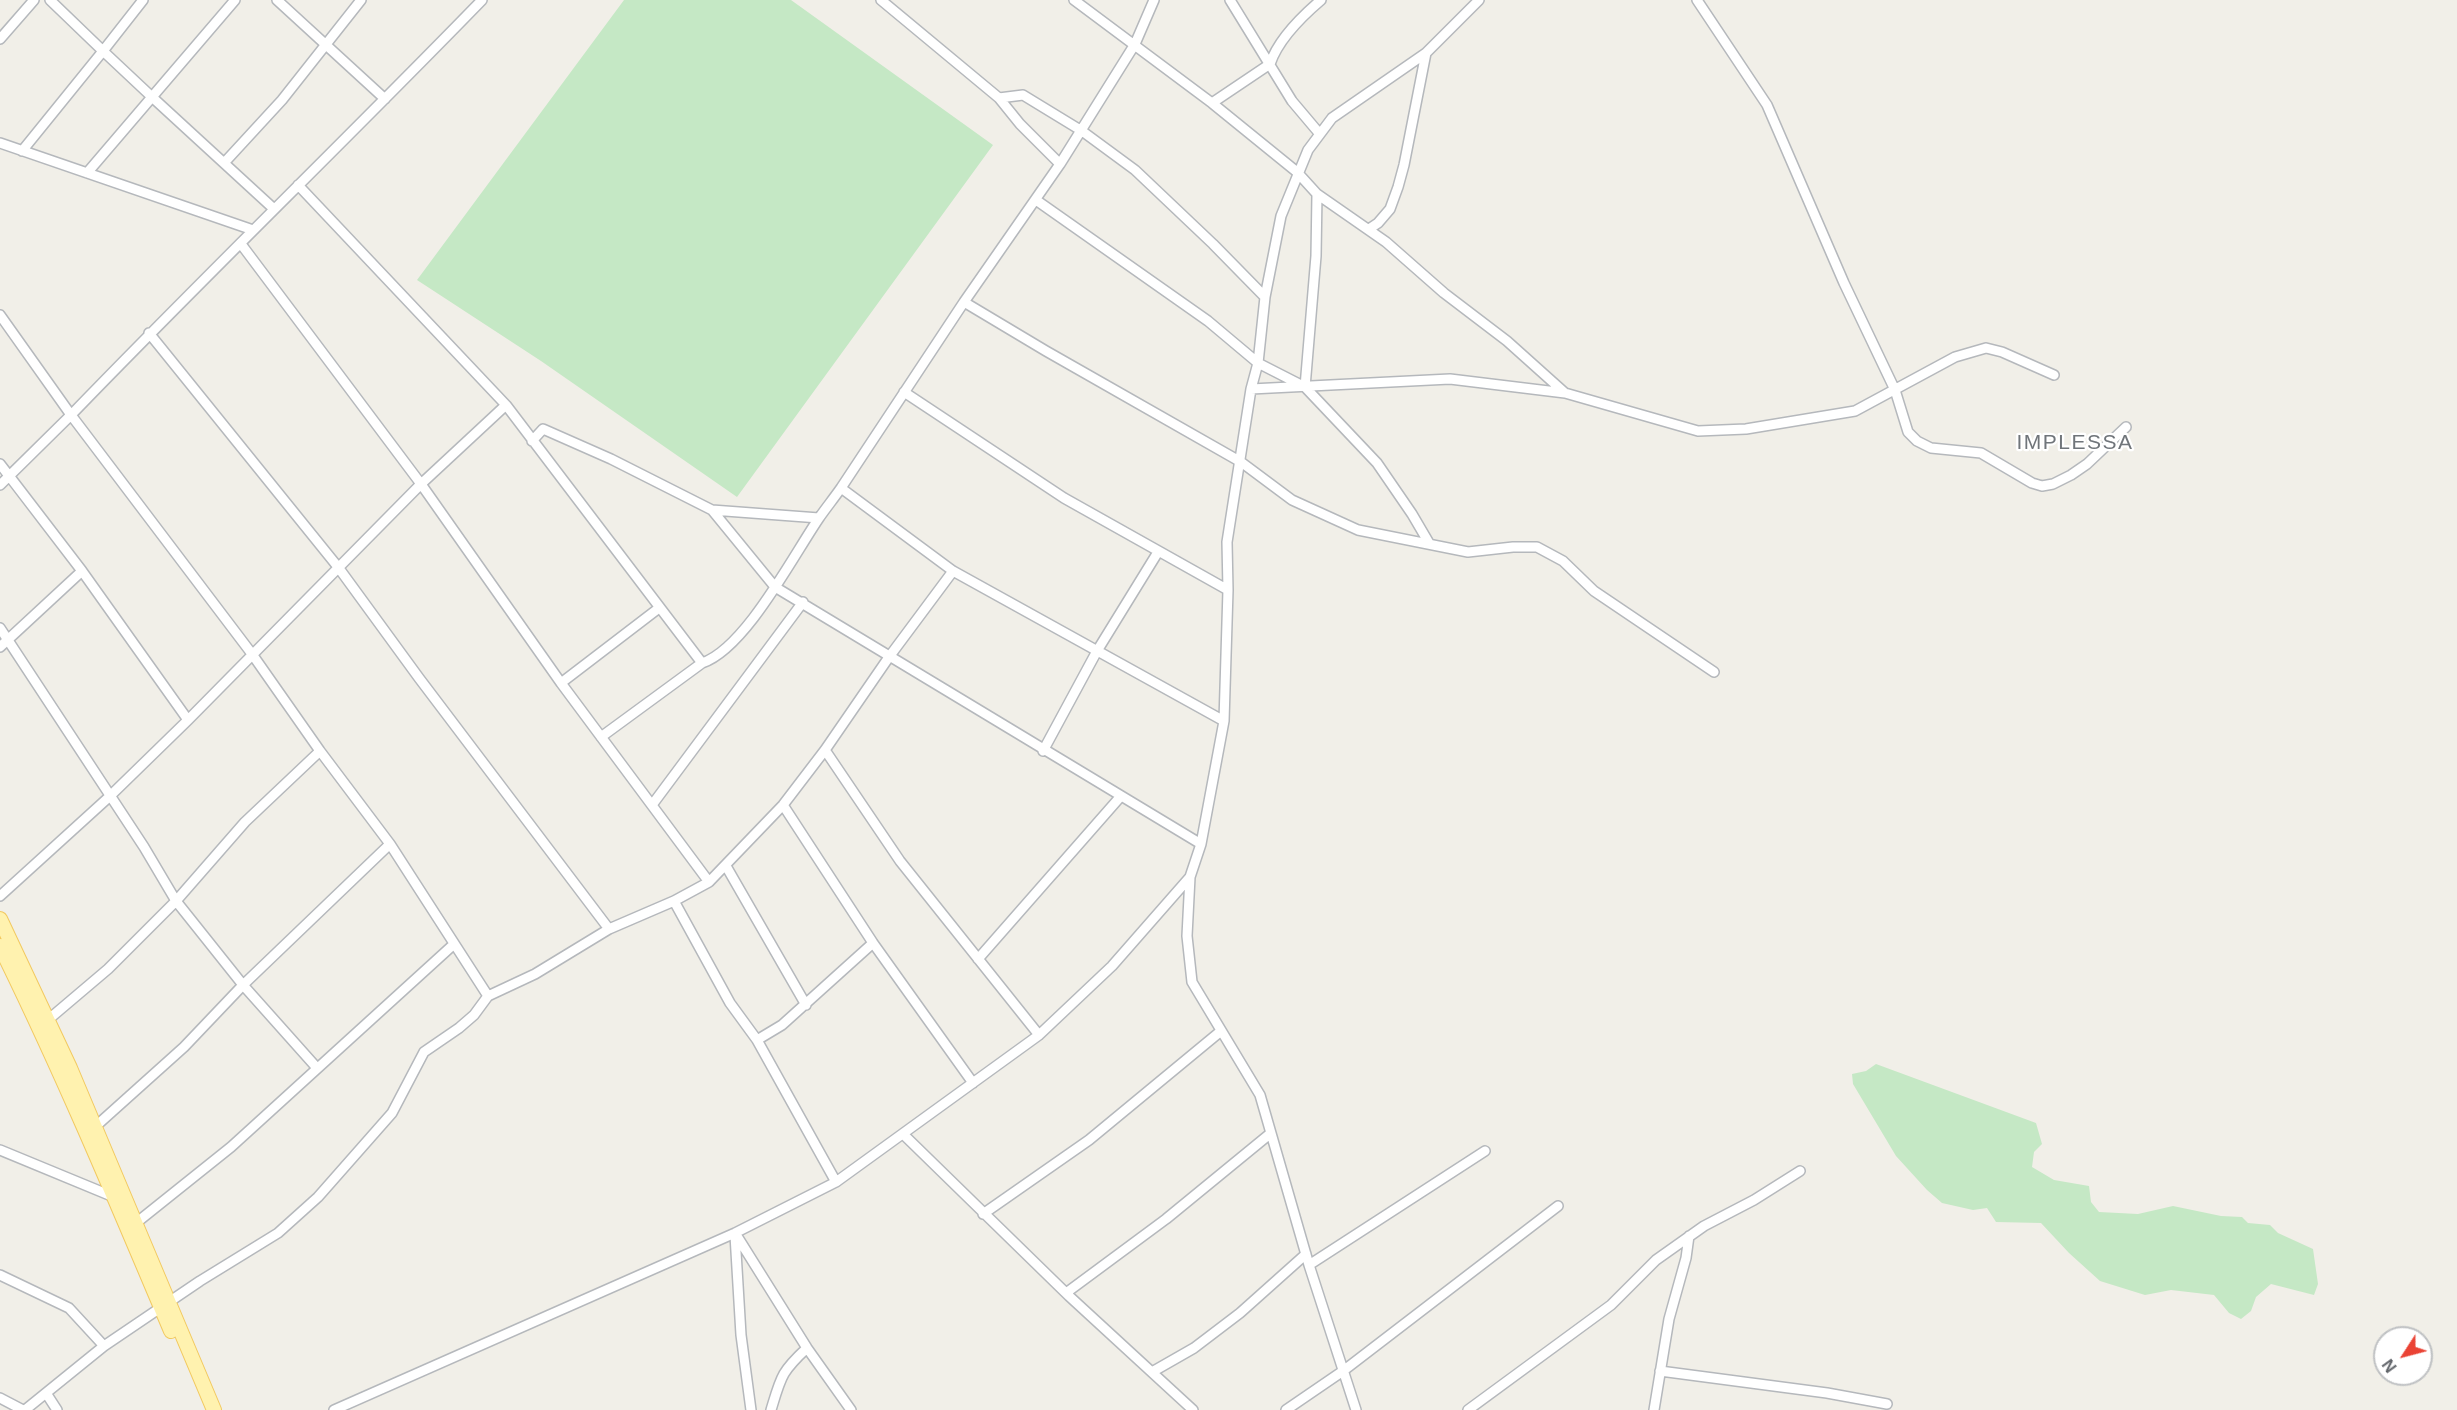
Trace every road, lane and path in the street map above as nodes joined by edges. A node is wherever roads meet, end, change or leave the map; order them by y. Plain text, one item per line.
1 (34, 0) edge
2 (50, 0) edge
3 (143, 0) edge
4 (235, 0) edge
5 (277, 0) edge
6 (361, 0) edge
7 (482, 0) edge
8 (882, 0) edge
9 (1074, 0) edge
10 (1154, 0) edge
11 (1230, 0) edge
12 (1321, 0) edge
13 (1479, 0) edge
14 (1697, 0) edge
15 (0, 39) edge
16 (326, 45) junction
17 (1135, 45) junction
18 (103, 51) junction
19 (1426, 53) junction
20 (1270, 64) junction
21 (152, 97) junction
22 (999, 98) junction
23 (385, 99) junction
24 (1212, 103) junction
25 (1082, 131) junction
26 (1319, 133) junction
27 (0, 143) edge
28 (22, 151) junction
29 (224, 163) junction
30 (1060, 164) junction
31 (1297, 172) junction
32 (87, 173) junction
33 (298, 185) junction
34 (1317, 194) junction
35 (1036, 200) junction
36 (274, 209) junction
37 (1369, 229) junction
38 (253, 230) junction
39 (241, 244) junction
40 (1265, 297) junction
41 (964, 302) junction
42 (0, 315) edge
43 (149, 333) junction
44 (1258, 363) junction
45 (2054, 375) dead end
46 (1305, 387) junction
47 (1251, 389) junction
48 (1895, 390) junction
49 (904, 392) junction
50 (1565, 393) junction
51 (506, 405) junction
52 (70, 415) junction
53 (2126, 427) dead end
54 (532, 441) junction
55 (1241, 462) junction
56 (0, 464) edge
57 (10, 474) junction
58 (421, 484) junction
59 (0, 485) edge
60 (842, 488) junction
61 (712, 510) junction
62 (819, 518) junction
63 (1429, 543) junction
64 (1158, 552) junction
65 (338, 567) junction
66 (82, 570) junction
67 (953, 571) junction
68 (775, 587) junction
69 (1228, 590) junction
70 (802, 602) junction
71 (659, 608) junction
72 (0, 628) edge
73 (8, 639) junction
74 (0, 647) edge
75 (1097, 651) junction
76 (252, 654) junction
77 (889, 657) junction
78 (702, 663) junction
79 (1714, 672) dead end
80 (561, 683) junction
81 (188, 720) junction
82 (1224, 720) junction
83 (601, 737) junction
84 (825, 750) junction
85 (320, 751) junction
86 (1043, 751) junction
87 (1121, 796) junction
88 (109, 797) junction
89 (652, 805) junction
90 (783, 805) junction
91 (390, 844) junction
92 (1201, 844) junction
93 (726, 866) junction
94 (1190, 877) junction
95 (709, 882) junction
96 (0, 896) edge
97 (176, 901) junction
98 (674, 901) junction
99 (0, 919) edge
100 (609, 928) junction
101 (873, 944) junction
102 (453, 945) junction
103 (0, 946) edge
104 (978, 959) junction
105 (243, 986) junction
106 (488, 996) junction
107 (806, 1005) junction
108 (49, 1019) junction
109 (1221, 1031) junction
110 (1039, 1035) junction
111 (757, 1040) junction
112 (317, 1068) junction
113 (973, 1083) junction
114 (96, 1126) junction
115 (1271, 1133) junction
116 (904, 1134) junction
117 (0, 1149) edge
118 (1485, 1151) dead end
119 (1800, 1171) dead end
120 (836, 1182) junction
121 (114, 1197) junction
122 (1558, 1206) dead end
123 (983, 1214) junction
124 (136, 1222) junction
125 (735, 1233) junction
126 (1689, 1236) junction
127 (1306, 1254) junction
128 (1309, 1265) junction
129 (0, 1275) edge
130 (1066, 1293) junction
131 (165, 1305) junction
132 (104, 1346) junction
133 (807, 1348) junction
134 (1343, 1371) junction
135 (1660, 1371) junction
136 (1152, 1372) junction
137 (46, 1393) junction
138 (0, 1398) edge
139 (1887, 1404) dead end
140 (24, 1410) edge
141 (57, 1410) edge
142 (205, 1410) edge
143 (214, 1410) edge
144 (333, 1410) edge
145 (751, 1410) edge
146 (771, 1410) edge
147 (850, 1410) edge
148 (1193, 1410) edge
149 (1286, 1410) edge
150 (1356, 1410) edge
151 (1468, 1410) edge
152 (1654, 1410) edge

1 - 15 street
2 - 18 street
3 - 18 street
4 - 21 street
5 - 16 street
6 - 16 street
7 - 23 street
8 - 22 street
9 - 17 street
10 - 17 street
11 - 20 street
12 - 20 street
13 - 19 street
14 - 48 street
16 - 23 street
16 - 29 street
17 - 24 street
17 - 25 street
18 - 21 street
18 - 28 street
19 - 26 street
19 - 37 street
20 - 24 street
20 - 26 street
21 - 29 street
21 - 32 street
22 - 25 street
22 - 30 street
23 - 33 street
24 - 31 street
25 - 30 street
25 - 40 street
26 - 31 street
27 - 28 street
28 - 32 street
29 - 36 street
30 - 35 street
31 - 34 street
31 - 40 street
32 - 38 street
33 - 36 street
33 - 51 street
34 - 37 street
34 - 46 street
35 - 41 street
35 - 44 street
36 - 38 street
37 - 50 street
38 - 39 street
39 - 43 street
39 - 58 street
40 - 44 street
41 - 49 street
41 - 55 street
42 - 52 street
43 - 52 street
43 - 65 street
44 - 46 street
44 - 47 street
45 - 48 street
46 - 47 street
46 - 50 street
46 - 63 street
47 - 55 street
48 - 50 street
48 - 53 street
49 - 60 street
49 - 64 street
51 - 54 street
51 - 58 street
52 - 57 street
52 - 76 street
54 - 61 street
54 - 71 street
55 - 63 street
55 - 69 street
56 - 57 street
57 - 59 street
57 - 66 street
58 - 65 street
58 - 80 street
60 - 62 street
60 - 67 street
61 - 62 street
61 - 68 street
62 - 68 street
63 - 79 street
64 - 69 street
64 - 75 street
65 - 76 street
65 - 100 street
66 - 73 street
66 - 81 street
67 - 75 street
67 - 77 street
68 - 70 street
68 - 78 street
69 - 82 street
70 - 77 street
70 - 89 street
71 - 78 street
71 - 80 street
72 - 73 street
73 - 74 street
73 - 88 street
75 - 82 street
75 - 86 street
76 - 81 street
76 - 85 street
77 - 84 street
77 - 86 street
78 - 83 street
80 - 83 street
81 - 88 street
82 - 92 street
83 - 89 street
84 - 90 street
84 - 104 street
85 - 91 street
85 - 97 street
86 - 87 street
87 - 92 street
87 - 104 street
88 - 96 street
88 - 97 street
89 - 95 street
90 - 93 street
90 - 101 street
91 - 102 street
91 - 105 street
92 - 94 street
93 - 95 street
93 - 107 street
94 - 109 street
94 - 110 street
95 - 98 street
97 - 105 street
97 - 108 street
98 - 100 street
98 - 111 street
99 - 108 main road
100 - 106 street
101 - 107 street
101 - 113 street
102 - 106 street
102 - 112 street
103 - 121 main road
104 - 110 street
105 - 112 street
105 - 114 street
106 - 131 street
107 - 111 street
108 - 114 main road
109 - 115 street
109 - 123 street
110 - 113 street
111 - 120 street
112 - 124 street
113 - 116 street
114 - 124 main road
115 - 127 street
115 - 130 street
116 - 120 street
116 - 123 street
117 - 121 street
118 - 128 street
119 - 126 street
120 - 125 street
121 - 131 main road
122 - 134 street
123 - 130 street
124 - 131 main road
125 - 133 street
125 - 144 street
125 - 145 street
126 - 135 street
126 - 151 street
127 - 128 street
127 - 136 street
128 - 134 street
129 - 132 street
130 - 136 street
131 - 132 street
131 - 142 main road
131 - 143 main road
132 - 137 street
133 - 146 street
133 - 147 street
134 - 149 street
134 - 150 street
135 - 139 street
135 - 152 street
136 - 148 street
137 - 140 street
137 - 141 street
138 - 140 street

